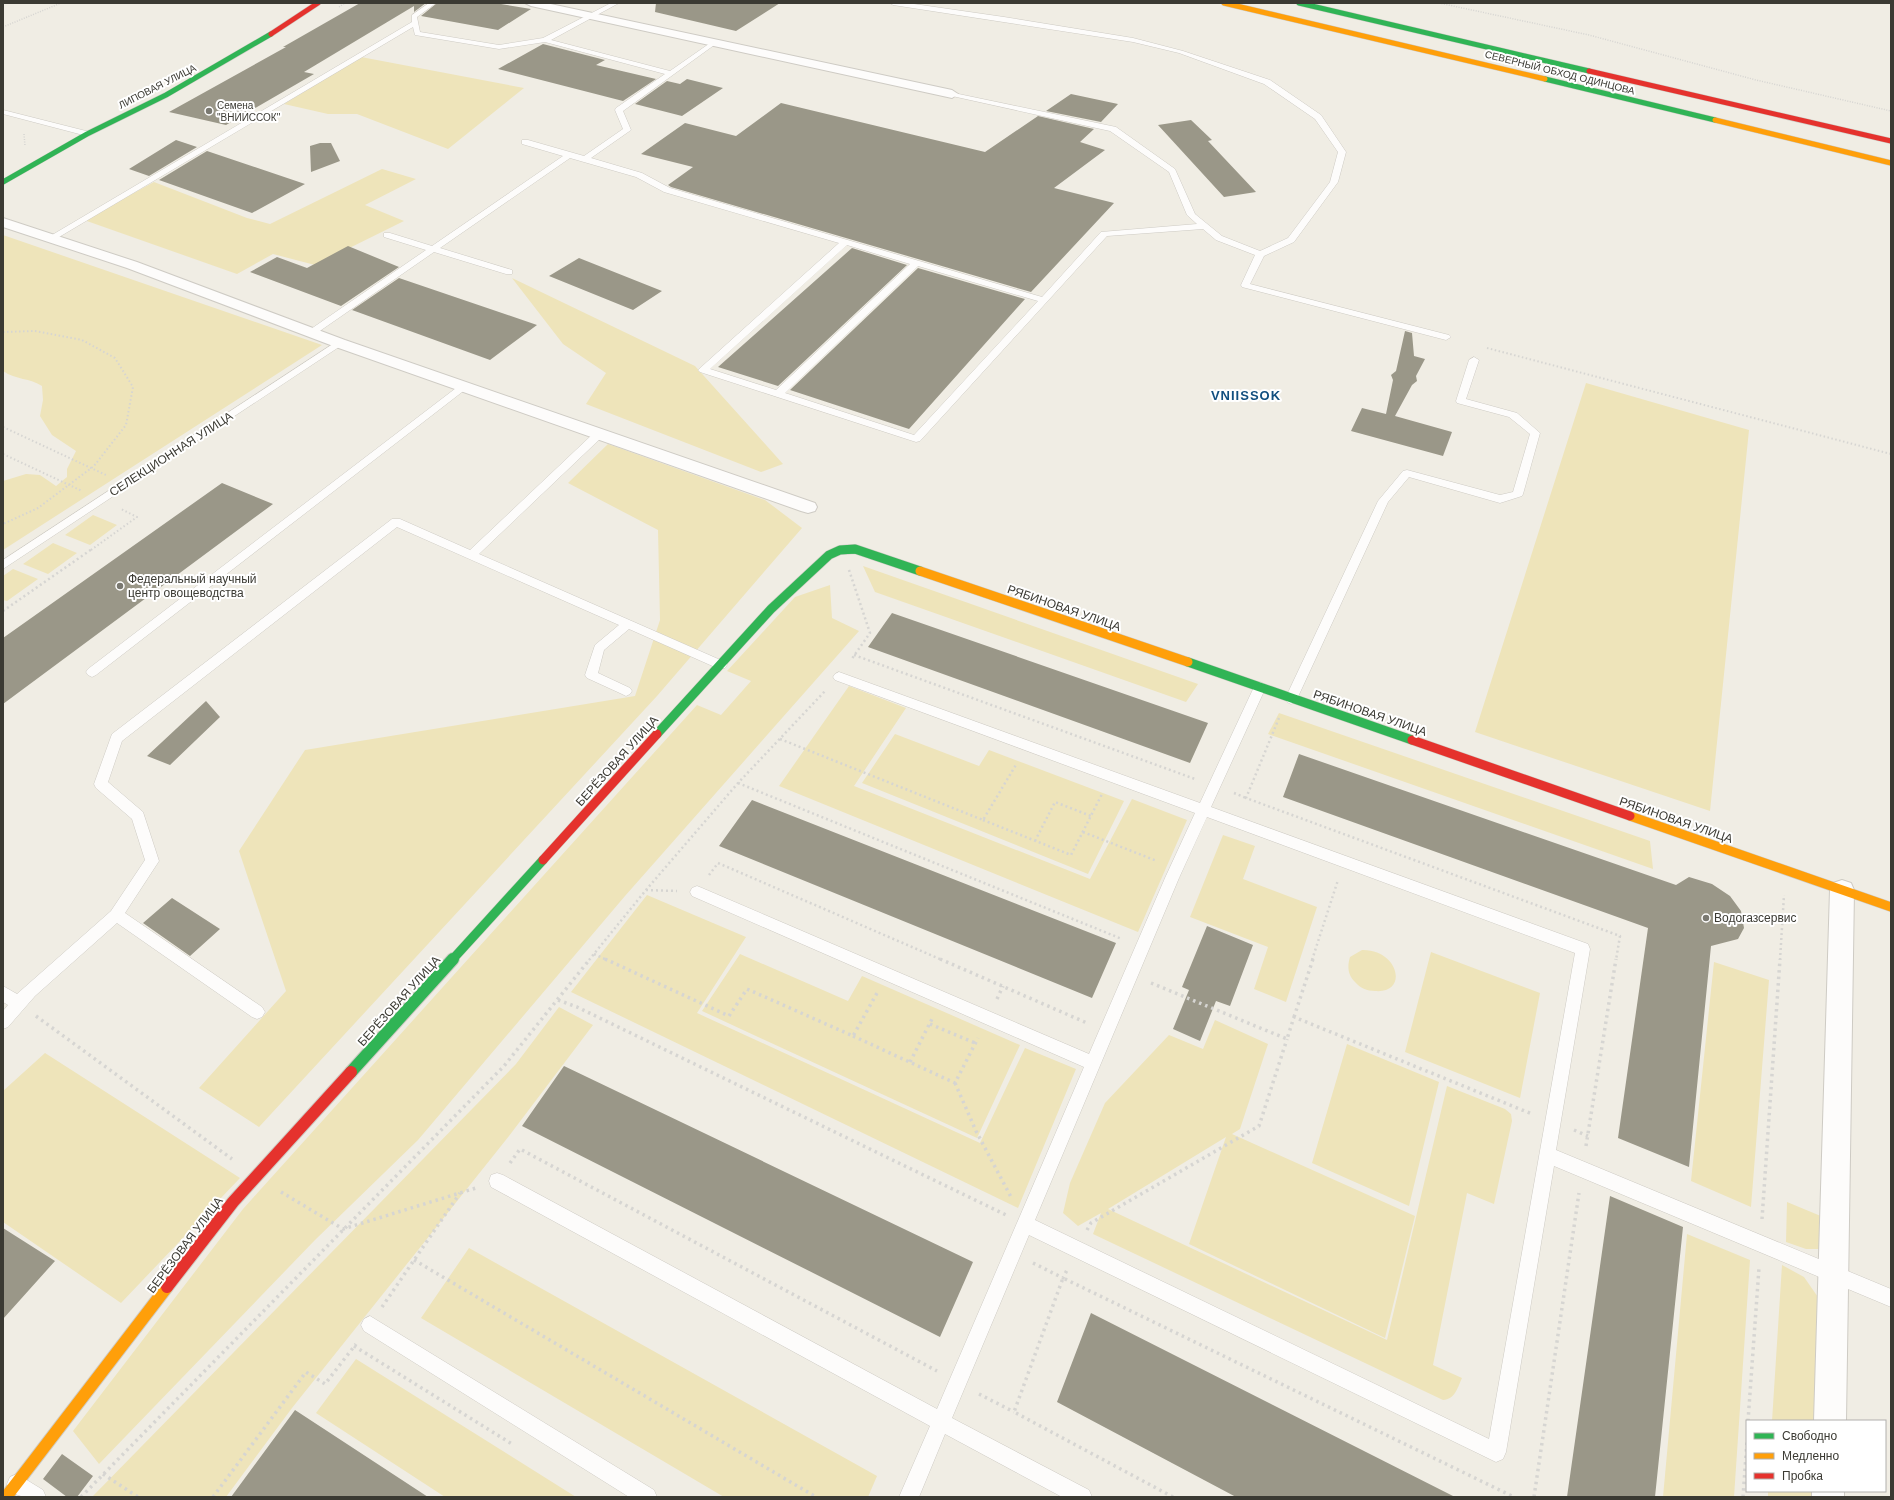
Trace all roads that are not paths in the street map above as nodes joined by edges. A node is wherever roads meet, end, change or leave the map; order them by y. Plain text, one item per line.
1 (318, 3) edge
2 (432, 3) edge
3 (531, 3) edge
4 (616, 3) edge
5 (892, 3) edge
6 (1224, 3) edge
7 (1299, 3) edge
8 (593, 15) junction
9 (415, 22) junction
10 (545, 40) junction
11 (715, 42) junction
12 (670, 74) junction
13 (952, 94) joint
14 (3, 112) edge
15 (87, 134) junction
16 (1891, 141) edge
17 (525, 142) dead end
18 (570, 155) junction
19 (585, 159) junction
20 (1891, 163) edge
21 (3, 182) edge
22 (3, 222) edge
23 (1205, 226) junction
24 (387, 235) dead end
25 (51, 238) junction
26 (844, 243) junction
27 (433, 250) junction
28 (1260, 254) junction
29 (916, 263) junction
30 (509, 272) dead end
31 (1044, 300) junction
32 (311, 332) junction
33 (1446, 337) road end
34 (339, 343) junction
35 (1474, 360) dead end
36 (463, 387) junction
37 (778, 394) junction
38 (599, 434) junction
39 (808, 507) dead end
40 (840, 550) joint
41 (471, 555) junction
42 (3, 565) edge
43 (628, 624) junction
44 (720, 665) junction
45 (92, 672) dead end
46 (839, 677) road end
47 (1260, 687) junction
48 (626, 691) dead end
49 (1291, 699) junction
50 (1204, 810) junction
51 (1842, 890) junction
52 (697, 892) road end
53 (1891, 907) edge
54 (116, 915) junction
55 (3, 993) edge
56 (19, 1004) junction
57 (257, 1012) dead end
58 (3, 1022) edge
59 (1094, 1064) junction
60 (1548, 1155) junction
61 (498, 1181) road end
62 (1026, 1225) junction
63 (1833, 1274) junction
64 (1891, 1298) edge
65 (370, 1325) road end
66 (1830, 1420) edge
67 (941, 1422) junction
68 (12, 1490) edge
69 (36, 1497) edge
70 (647, 1497) edge
71 (909, 1497) edge
72 (1082, 1497) edge

1 - 15 main road, ЛИПОВАЯ УЛИЦА
2 - 9 lane
3 - 8 street
4 - 8 lane
5 - 28 lane
6 - 20 main road, СЕВЕРНЫЙ ОБХОД ОДИНЦОВА
7 - 16 main road, СЕВЕРНЫЙ ОБХОД ОДИНЦОВА
8 - 10 lane
8 - 11 street
9 - 10 lane
9 - 25 lane
10 - 12 lane
11 - 12 lane
11 - 13 street
12 - 19 lane
13 - 23 lane
14 - 15 lane
15 - 21 main road, ЛИПОВАЯ УЛИЦА
17 - 18 lane
18 - 19 lane
18 - 27 lane
19 - 26 lane
22 - 25 street
23 - 28 lane
23 - 31 lane
24 - 27 lane
25 - 32 street
26 - 29 lane
26 - 37 lane
27 - 30 lane
27 - 32 lane
28 - 33 lane
29 - 31 lane
29 - 37 lane
31 - 37 lane
32 - 34 street
34 - 36 street
34 - 42 lane, СЕЛЕКЦИОННАЯ УЛИЦА
35 - 49 lane
36 - 38 street
36 - 45 lane
38 - 39 street
38 - 41 lane
40 - 44 main road, БЕРЁЗОВАЯ УЛИЦА
40 - 47 main road, РЯБИНОВАЯ УЛИЦА
41 - 43 lane
41 - 54 lane
43 - 44 lane
43 - 48 lane
44 - 68 main road, БЕРЁЗОВАЯ УЛИЦА
46 - 50 lane
47 - 49 main road, РЯБИНОВАЯ УЛИЦА
47 - 50 lane
49 - 51 main road, РЯБИНОВАЯ УЛИЦА
50 - 59 lane
50 - 60 lane
51 - 53 main road, РЯБИНОВАЯ УЛИЦА
51 - 63 street
52 - 59 lane
54 - 56 lane
54 - 57 lane
55 - 56 lane
56 - 58 lane
59 - 62 lane
60 - 62 lane
60 - 63 lane
61 - 67 lane
62 - 67 lane
63 - 64 lane
63 - 66 street
65 - 70 lane
67 - 71 lane
67 - 72 lane
68 - 69 lane

